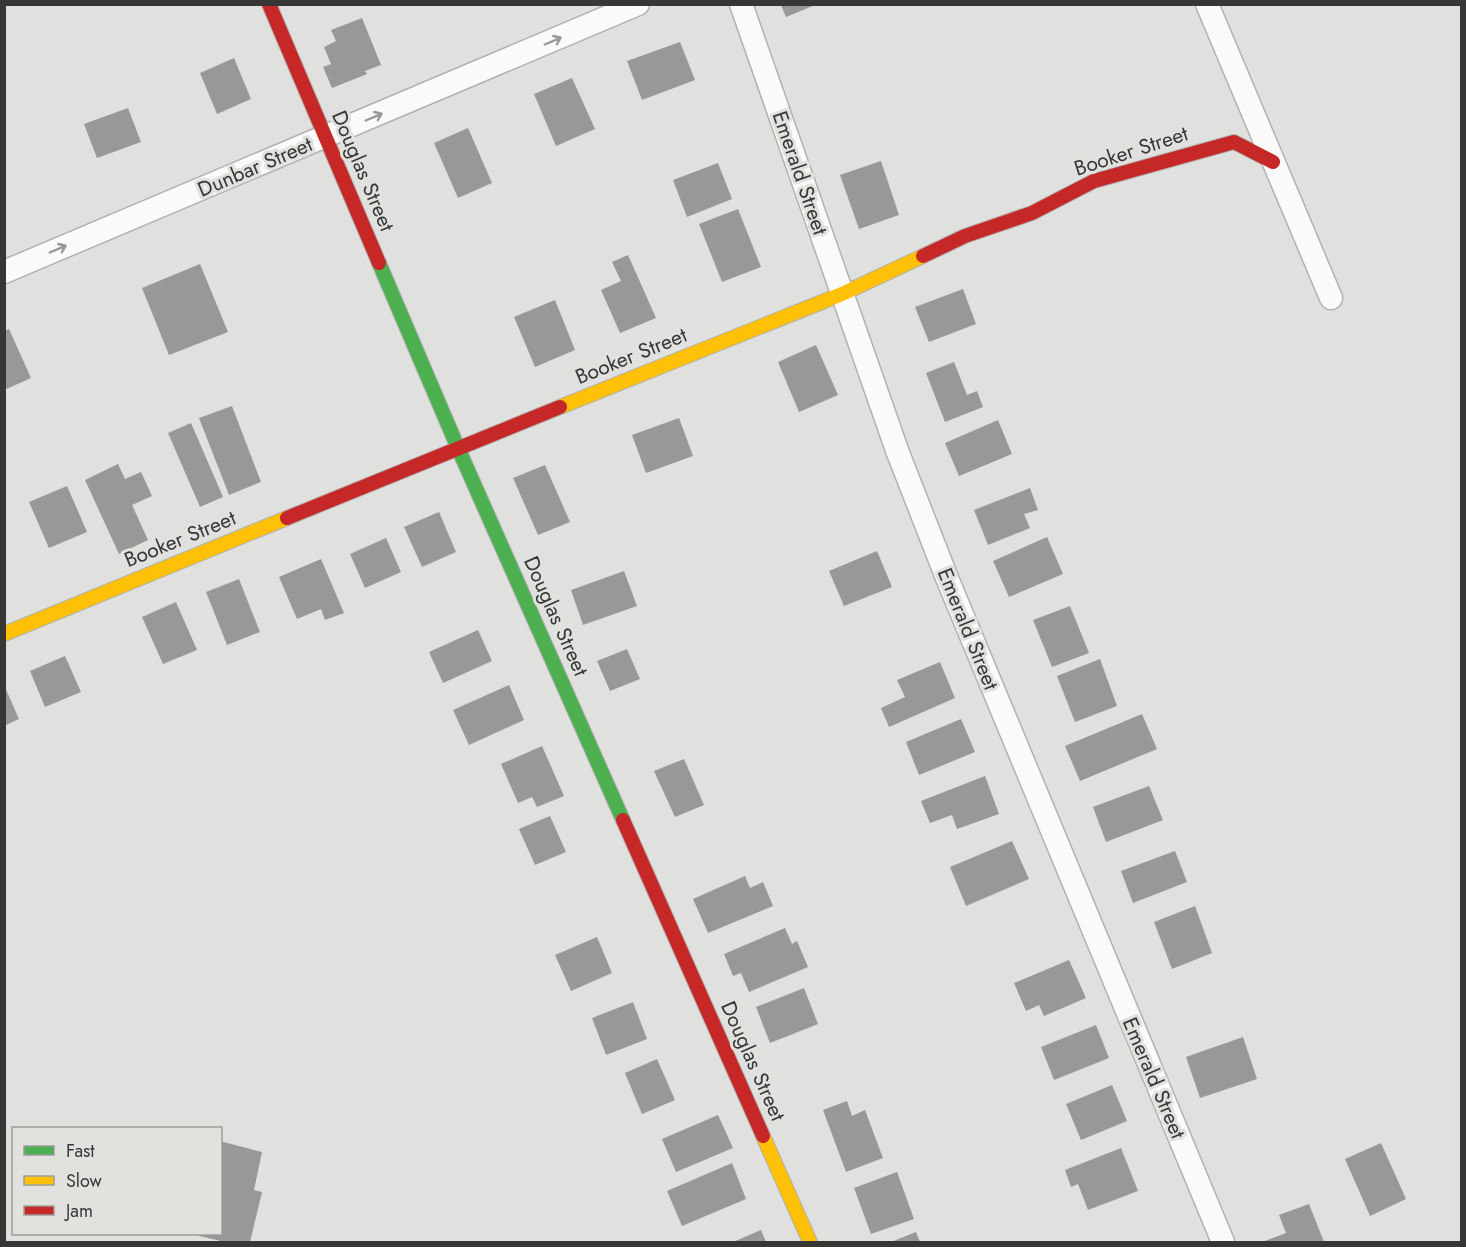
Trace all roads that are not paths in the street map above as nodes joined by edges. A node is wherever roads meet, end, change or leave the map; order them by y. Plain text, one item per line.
1 (269, 4) edge
2 (638, 4) edge
3 (741, 4) edge
4 (1207, 4) edge
5 (326, 137) junction
6 (1273, 162) junction
7 (4, 272) edge
8 (842, 294) junction
9 (1331, 298) dead end
10 (458, 448) junction
11 (4, 634) edge
12 (810, 1242) edge
13 (1223, 1242) edge

1 - 5 street, Douglas Street
5 -> 2 street, Dunbar Street
3 - 8 street, Emerald Street
4 - 6 street
7 -> 5 street, Dunbar Street
5 - 10 street, Douglas Street
6 - 8 street, Booker Street
6 - 9 street
8 - 10 street, Booker Street
8 - 13 street, Emerald Street
10 - 11 street, Booker Street
10 - 12 street, Douglas Street

